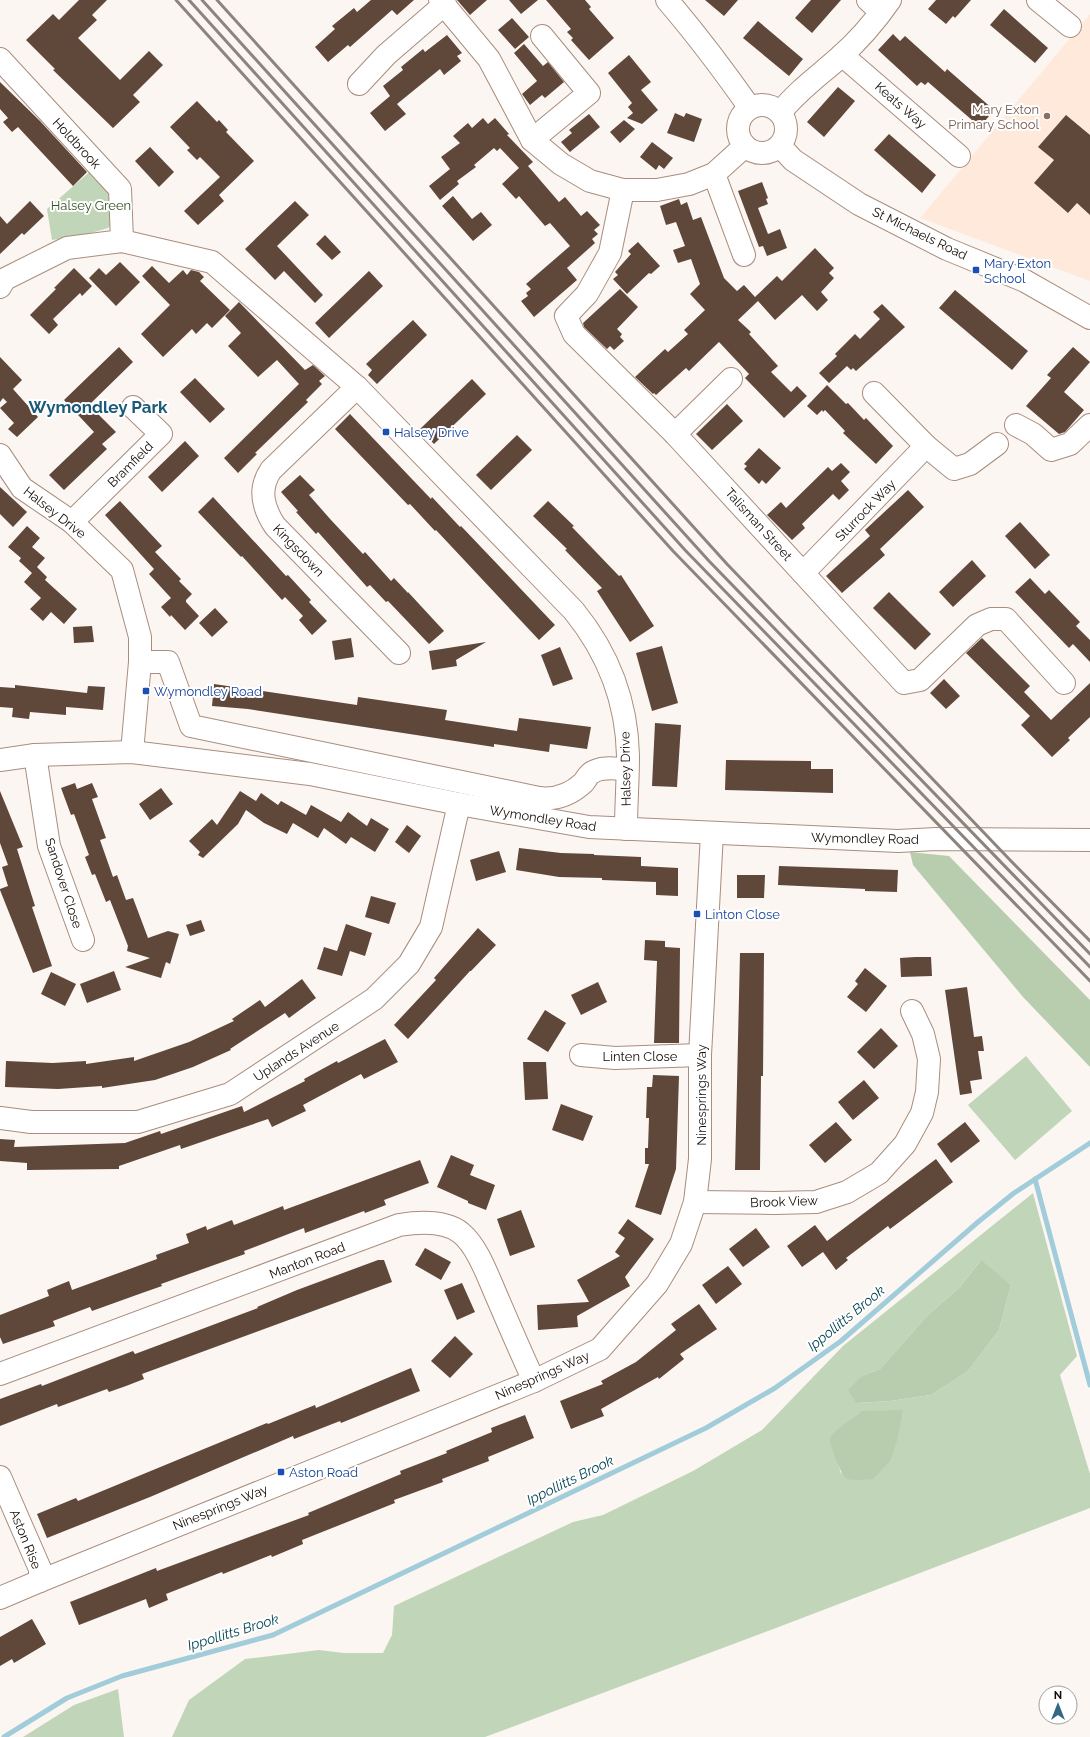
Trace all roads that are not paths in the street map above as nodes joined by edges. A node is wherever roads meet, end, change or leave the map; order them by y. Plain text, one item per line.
1 (667, 0) edge
2 (1038, 0) edge
3 (442, 2) edge
4 (880, 4) edge
5 (1070, 26) dead end
6 (542, 36) dead end
7 (842, 55) junction
8 (0, 59) edge
9 (359, 84) dead end
10 (750, 108) junction
11 (780, 113) junction
12 (532, 140) junction
13 (745, 146) junction
14 (780, 146) junction
15 (959, 156) dead end
16 (714, 174) junction
17 (623, 190) junction
18 (122, 241) junction
19 (744, 255) dead end
20 (2, 280) edge
21 (1090, 318) edge
22 (731, 378) dead end
23 (357, 386) junction
24 (874, 393) dead end
25 (133, 407) dead end
26 (1016, 425) dead end
27 (1090, 425) edge
28 (676, 434) junction
29 (997, 444) dead end
30 (926, 446) junction
31 (0, 455) edge
32 (72, 522) junction
33 (803, 573) junction
34 (399, 653) dead end
35 (140, 662) junction
36 (1064, 683) dead end
37 (132, 752) junction
38 (35, 755) junction
39 (0, 760) edge
40 (627, 769) junction
41 (459, 804) junction
42 (626, 829) junction
43 (712, 833) junction
44 (1090, 840) edge
45 (83, 940) dead end
46 (912, 1011) dead end
47 (580, 1055) dead end
48 (700, 1056) junction
49 (0, 1118) edge
50 (695, 1202) junction
51 (0, 1374) edge
52 (534, 1381) junction
53 (0, 1476) edge
54 (40, 1581) junction
55 (0, 1598) edge

1 - 10 street
2 - 5 street
3 - 9 street
3 - 12 street
4 - 7 street
6 - 12 street
7 - 11 street
7 - 15 street, Keats Way
8 - 18 street, Holdbrook
10 - 11 street
10 - 13 street
11 - 14 street
12 - 17 street
13 - 14 street
13 - 16 street
14 - 21 street, St Michaels Road
16 - 17 street
16 - 19 street
17 - 28 street, Talisman Street
18 - 20 street, Halsey Drive
18 - 23 street, Halsey Drive
22 - 28 street
23 - 34 street, Kingsdown
23 - 40 street, Halsey Drive
24 - 30 street
25 - 32 street, Bramfield
26 - 27 street
28 - 33 street, Talisman Street
29 - 30 street
30 - 33 street, Sturrock Way
31 - 32 street, Halsey Drive
32 - 35 street, Halsey Drive
33 - 36 street, Talisman Street
35 - 37 street, Halsey Drive
35 - 40 street, Wymondley Road
37 - 38 street, Wymondley Road
37 - 41 street, Wymondley Road
38 - 39 street, Wymondley Road
38 - 45 street, Sandover Close
40 - 42 street, Halsey Drive
41 - 42 street, Wymondley Road
41 - 49 street, Uplands Avenue
42 - 43 street, Wymondley Road
43 - 44 street, Wymondley Road
43 - 48 street, Ninesprings Way
46 - 50 street, Brook View
47 - 48 street, Linten Close
48 - 50 street, Ninesprings Way
50 - 52 street, Ninesprings Way
51 - 52 street, Manton Road
52 - 54 street, Ninesprings Way
53 - 54 street, Aston Rise
54 - 55 street, Ninesprings Way

